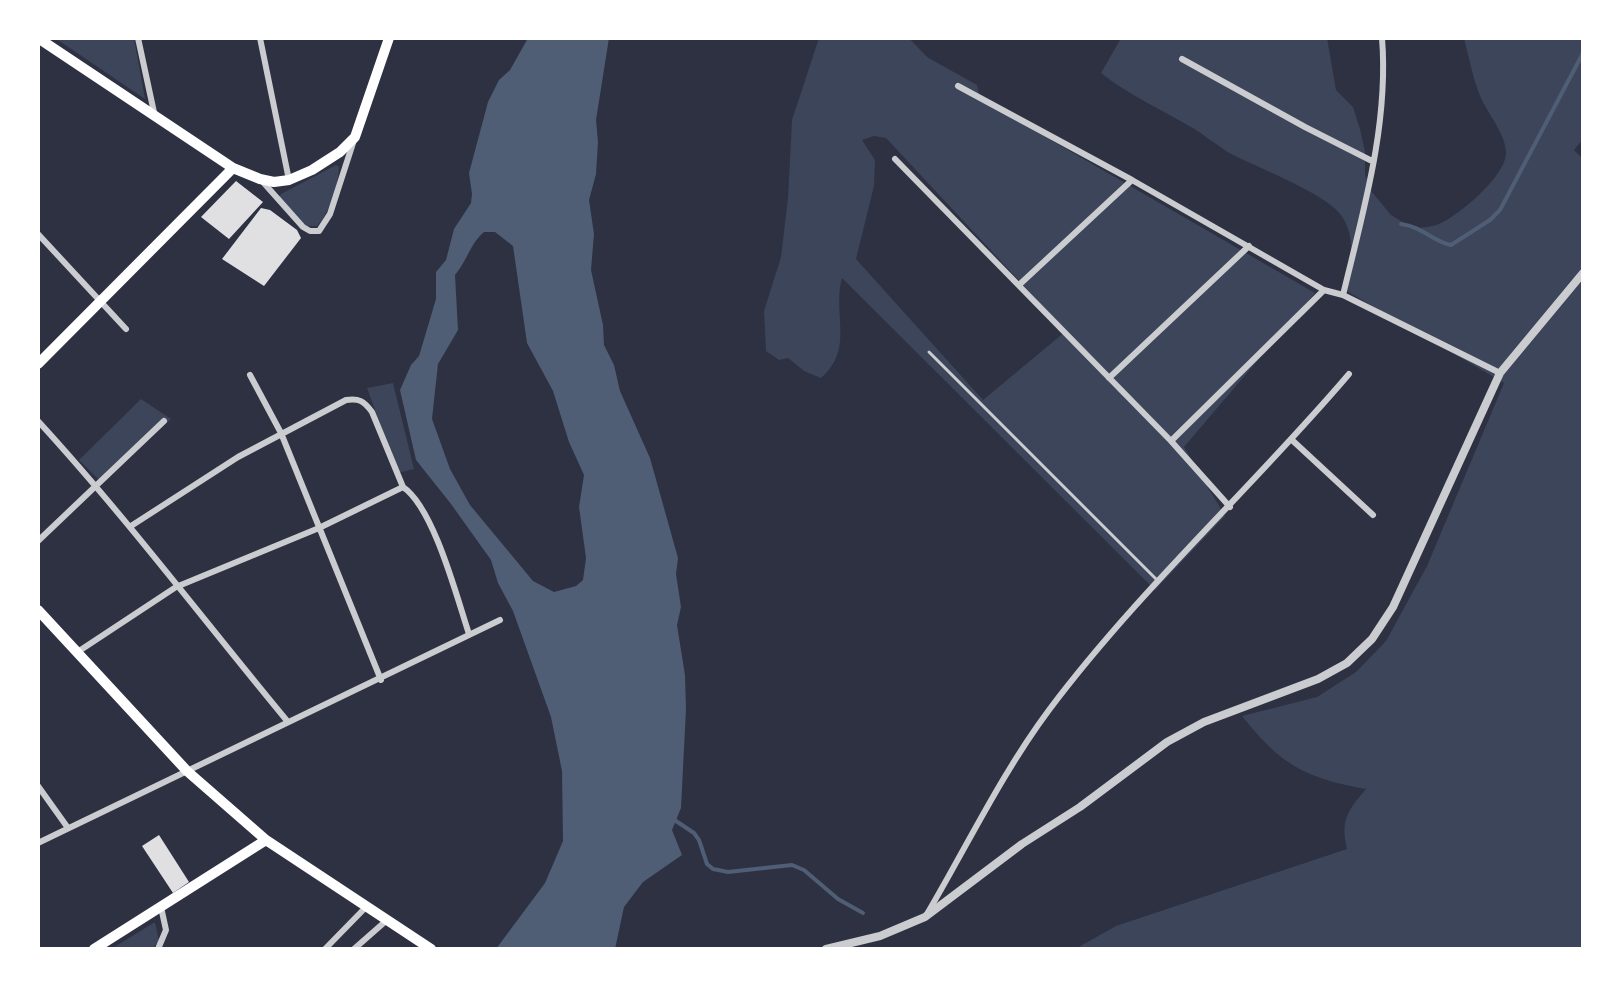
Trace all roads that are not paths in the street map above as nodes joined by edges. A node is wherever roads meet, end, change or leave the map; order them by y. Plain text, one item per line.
1 (38, 38) edge
2 (138, 38) edge
3 (260, 38) edge
4 (389, 38) edge
5 (1382, 38) edge
6 (1182, 59) dead end
7 (958, 86) dead end
8 (155, 117) junction
9 (355, 137) junction
10 (895, 159) dead end
11 (1372, 161) junction
12 (233, 168) junction
13 (260, 179) junction
14 (289, 180) junction
15 (1132, 180) junction
16 (38, 234) edge
17 (1249, 246) junction
18 (1583, 273) edge
19 (1019, 285) junction
20 (1324, 290) junction
21 (1343, 295) junction
22 (100, 302) junction
23 (126, 329) dead end
24 (929, 352) dead end
25 (38, 364) edge
26 (1500, 373) junction
27 (1349, 374) dead end
28 (250, 375) dead end
29 (1109, 378) junction
30 (38, 421) edge
31 (164, 421) dead end
32 (281, 433) junction
33 (1292, 440) junction
34 (1171, 441) junction
35 (97, 486) junction
36 (403, 487) junction
37 (1230, 507) junction
38 (1373, 515) dead end
39 (131, 526) junction
40 (319, 528) junction
41 (38, 541) edge
42 (1158, 581) junction
43 (176, 587) junction
44 (38, 610) edge
45 (500, 620) dead end
46 (469, 634) junction
47 (76, 653) junction
48 (381, 680) junction
49 (288, 722) junction
50 (187, 771) junction
51 (38, 786) edge
52 (68, 828) junction
53 (266, 840) junction
54 (38, 843) edge
55 (367, 906) junction
56 (161, 907) junction
57 (925, 917) junction
58 (387, 920) junction
59 (94, 949) edge
60 (158, 949) edge
61 (325, 949) edge
62 (354, 949) edge
63 (431, 949) edge
64 (826, 949) edge

1 - 8 main road
2 - 8 street
3 - 14 street
4 - 9 main road
5 - 11 street
6 - 11 street
7 - 15 street
8 - 12 main road
9 - 13 street
9 - 14 main road
10 - 19 street
11 - 21 street
12 - 13 main road
12 - 22 main road
13 - 14 main road
15 - 17 street
15 - 19 street
16 - 22 street
17 - 20 street
17 - 29 street
18 - 26 street
19 - 29 street
20 - 21 street
20 - 34 street
21 - 26 street
22 - 23 street
22 - 25 main road
24 - 42 lane
26 - 57 street
27 - 33 street
28 - 32 street
29 - 34 street
30 - 35 street
31 - 35 street
32 - 36 street
32 - 39 street
32 - 40 street
33 - 37 street
33 - 38 street
34 - 37 street
35 - 39 street
35 - 41 street
36 - 40 street
36 - 46 street
37 - 42 street
39 - 43 street
40 - 43 street
40 - 48 street
42 - 57 street
43 - 47 street
43 - 49 street
44 - 47 main road
45 - 46 street
46 - 48 street
47 - 50 main road
48 - 49 street
49 - 50 street
50 - 52 street
50 - 53 main road
51 - 52 street
52 - 54 street
53 - 55 main road
53 - 56 main road
55 - 58 main road
55 - 61 street
56 - 59 main road
56 - 60 street
57 - 64 street
58 - 62 street
58 - 63 main road

